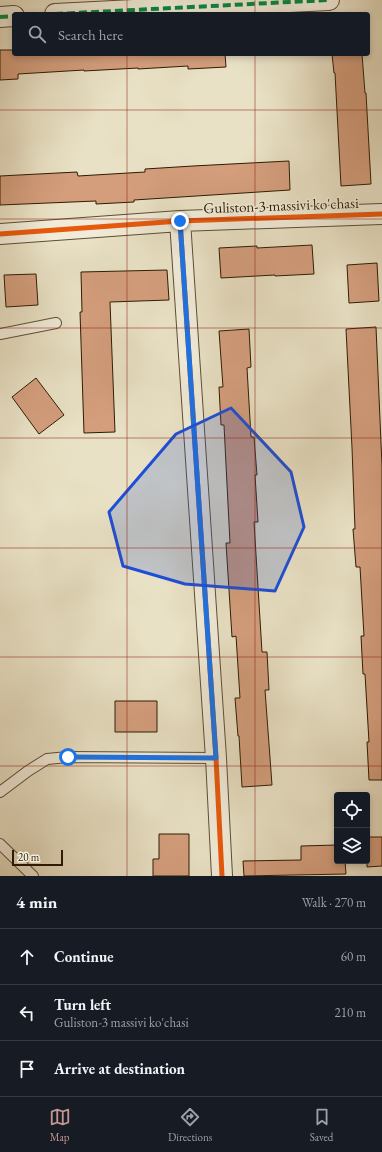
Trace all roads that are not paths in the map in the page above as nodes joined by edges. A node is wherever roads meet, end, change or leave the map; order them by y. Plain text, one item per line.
1 (329, 0) edge
2 (94, 12) edge
3 (12, 16) edge
4 (0, 17) edge
5 (382, 214) edge
6 (180, 221) junction
7 (0, 234) edge
8 (56, 323) dead end
9 (0, 334) edge
10 (216, 758) junction
11 (0, 792) edge
12 (0, 844) edge
13 (33, 876) edge
14 (222, 876) edge

1 - 2 street
3 - 4 street
5 - 6 street, Guliston-3 massivi ko'chasi
6 - 7 street, Guliston-3 massivi ko'chasi
6 - 10 street
8 - 9 lane
10 - 11 lane
10 - 14 street
12 - 13 lane

